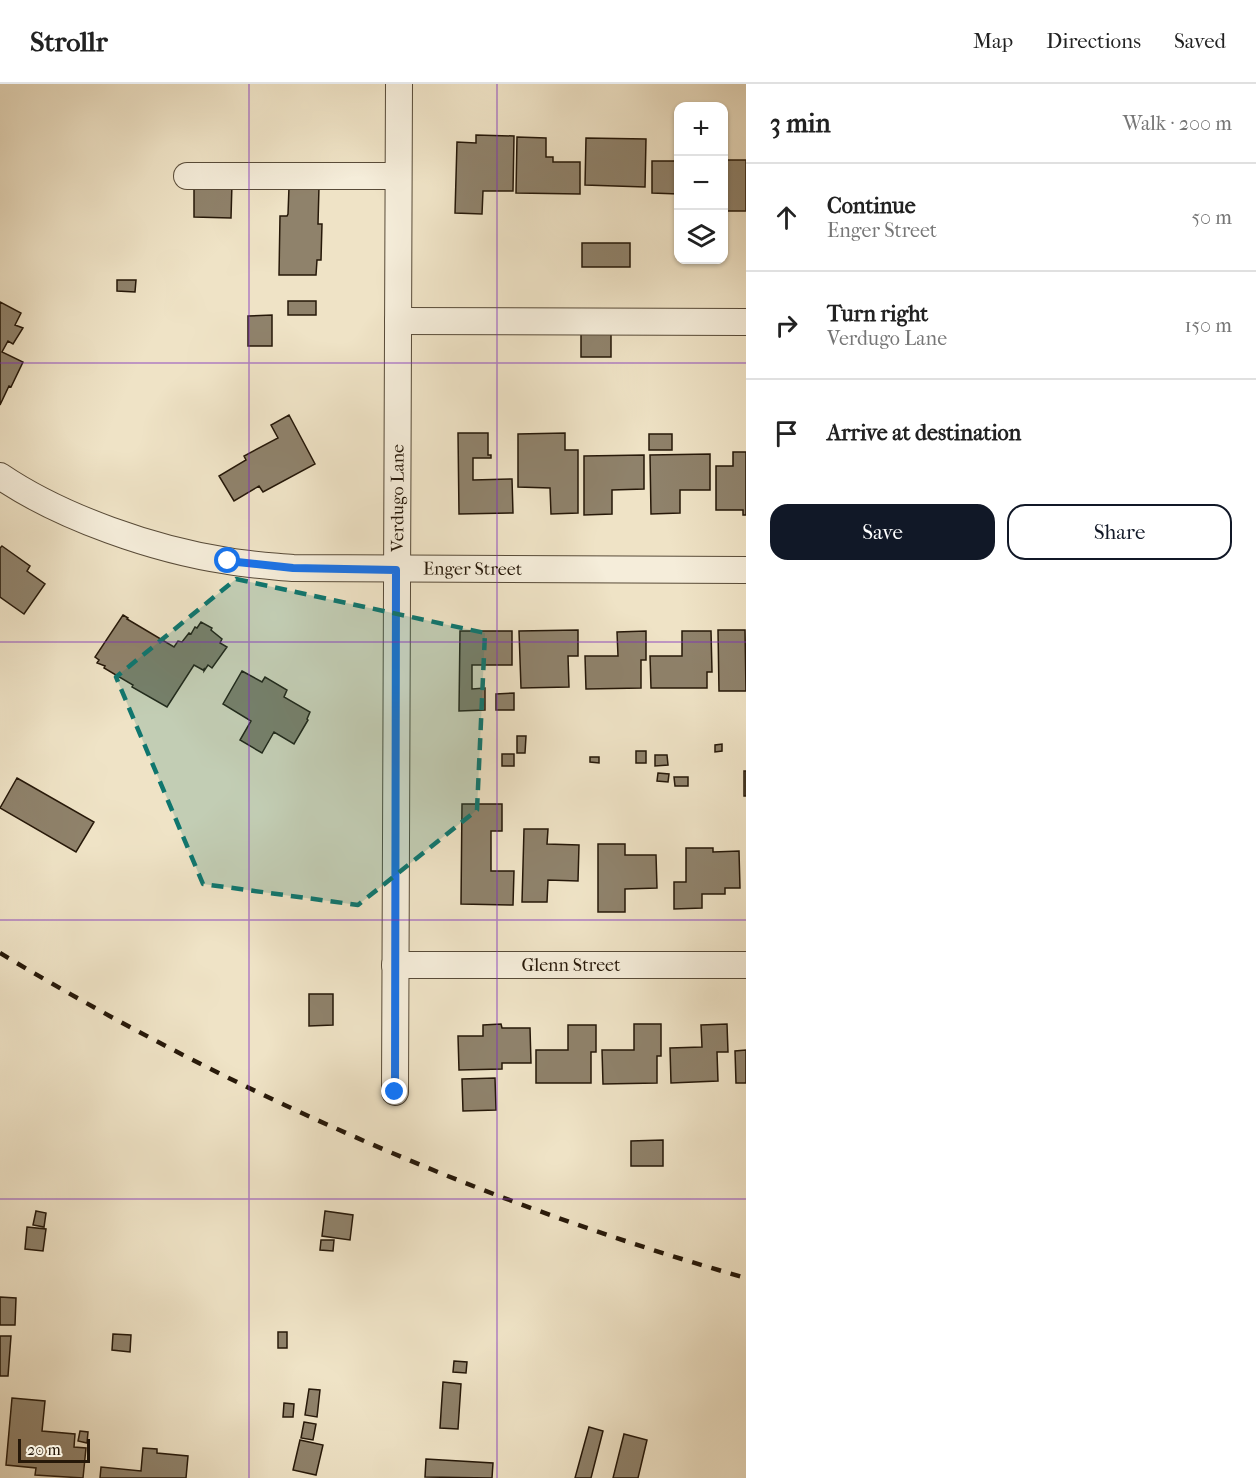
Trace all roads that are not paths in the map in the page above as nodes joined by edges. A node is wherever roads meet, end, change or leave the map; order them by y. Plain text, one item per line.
1 (399, 84) edge
2 (187, 176) dead end
3 (398, 176) junction
4 (398, 321) junction
5 (746, 322) edge
6 (0, 476) edge
7 (396, 570) junction
8 (746, 570) edge
9 (395, 965) junction
10 (746, 965) edge
11 (395, 1092) dead end

1 - 3 street, Verdugo Lane
2 - 3 street
3 - 4 street, Verdugo Lane
4 - 5 street
4 - 7 street, Verdugo Lane
6 - 7 street, Enger Street
7 - 8 street, Enger Street
7 - 9 street, Verdugo Lane
9 - 10 street, Glenn Street
9 - 11 street, Verdugo Lane

